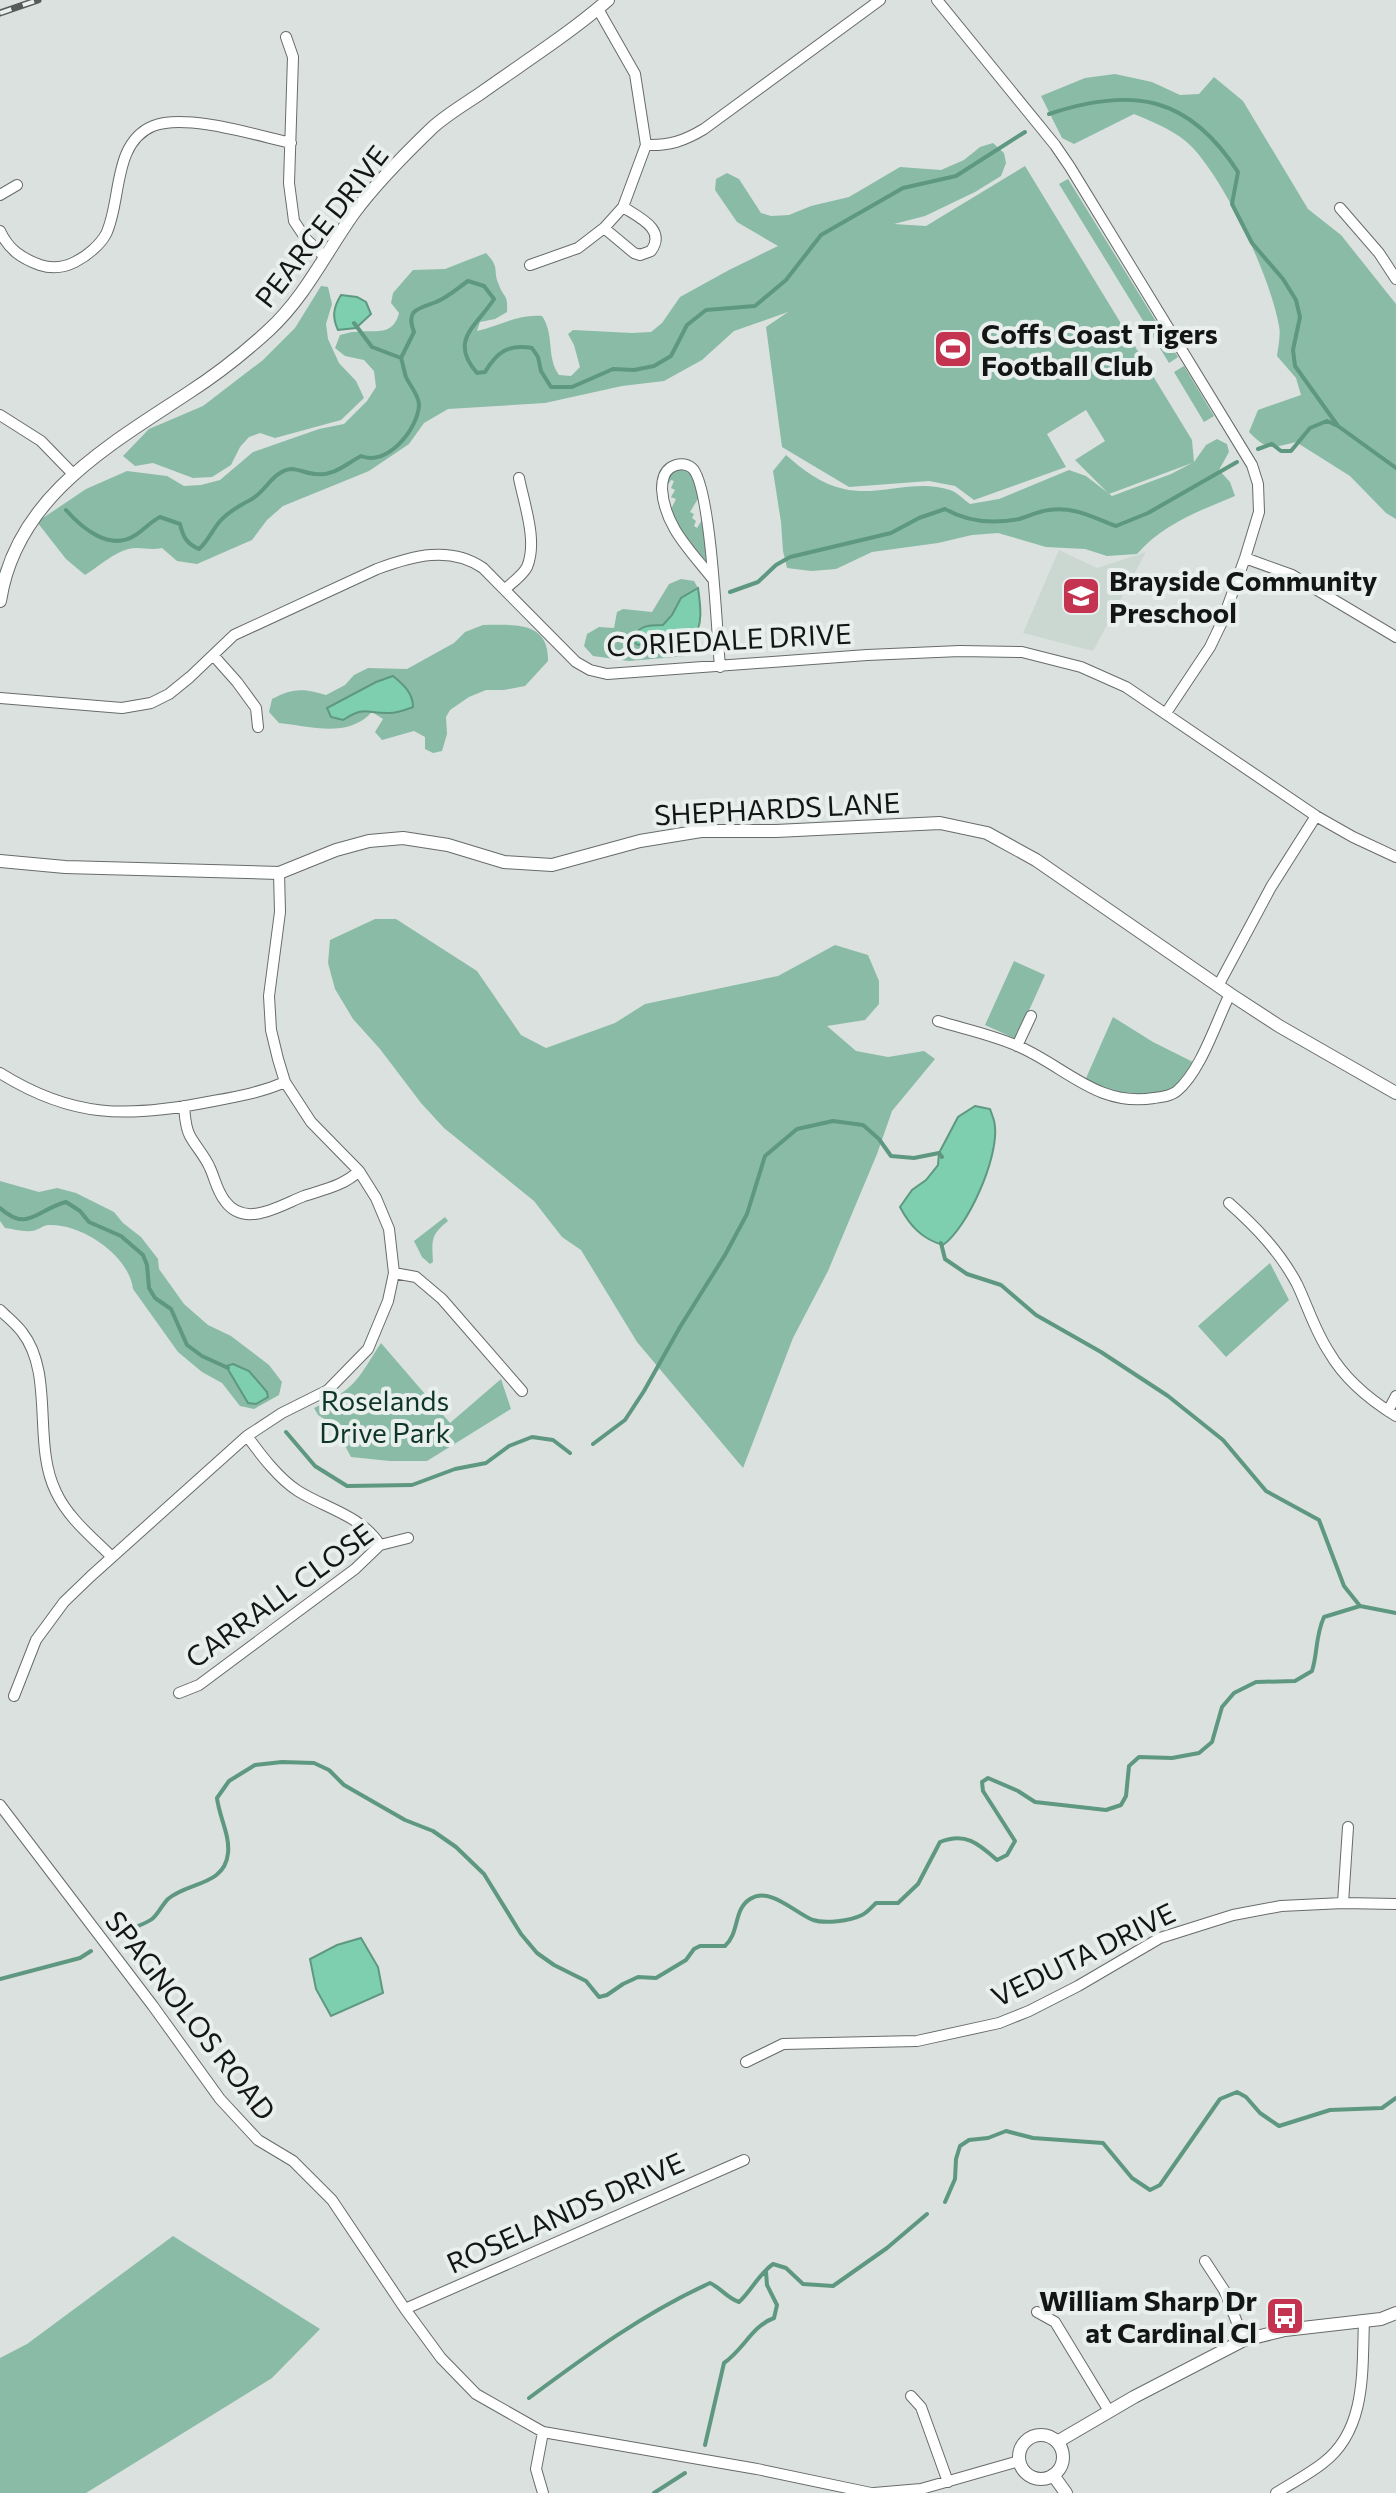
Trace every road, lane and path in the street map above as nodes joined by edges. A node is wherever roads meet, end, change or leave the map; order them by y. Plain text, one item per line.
1 (880, 0) edge
2 (937, 0) edge
3 (603, 4) edge
4 (286, 37) dead end
5 (291, 143) junction
6 (646, 145) junction
7 (17, 185) dead end
8 (0, 195) edge
9 (623, 207) junction
10 (1340, 208) dead end
11 (604, 228) junction
12 (0, 231) edge
13 (325, 257) junction
14 (530, 265) dead end
15 (1396, 279) edge
16 (0, 415) edge
17 (74, 475) junction
18 (519, 478) dead end
19 (1245, 558) junction
20 (712, 578) junction
21 (505, 589) junction
22 (0, 601) edge
23 (1396, 637) edge
24 (213, 655) junction
25 (720, 667) junction
26 (0, 698) edge
27 (1166, 713) junction
28 (258, 727) dead end
29 (1316, 816) junction
30 (1396, 857) edge
31 (0, 861) edge
32 (279, 873) junction
33 (1218, 986) junction
34 (1230, 994) junction
35 (1031, 1016) dead end
36 (938, 1021) dead end
37 (1017, 1046) junction
38 (0, 1073) edge
39 (285, 1082) junction
40 (1396, 1093) edge
41 (184, 1106) junction
42 (359, 1171) junction
43 (1229, 1203) dead end
44 (394, 1273) junction
45 (0, 1310) edge
46 (522, 1391) dead end
47 (1396, 1396) edge
48 (1392, 1414) edge
49 (247, 1436) junction
50 (408, 1538) dead end
51 (380, 1545) junction
52 (112, 1557) junction
53 (179, 1693) dead end
54 (14, 1696) dead end
55 (0, 1805) edge
56 (1348, 1827) dead end
57 (1343, 1903) junction
58 (1396, 1904) edge
59 (746, 2062) dead end
60 (744, 2160) dead end
61 (1205, 2261) dead end
62 (405, 2309) junction
63 (1037, 2312) dead end
64 (1396, 2313) edge
65 (1364, 2320) junction
66 (1244, 2340) junction
67 (911, 2396) dead end
68 (1109, 2411) junction
69 (543, 2432) junction
70 (1057, 2442) junction
71 (1019, 2461) junction
72 (1053, 2475) junction
73 (948, 2482) junction
74 (543, 2493) edge
75 (873, 2493) edge
76 (1066, 2493) edge
77 (1276, 2493) edge

1 - 6 street
2 - 19 street
3 - 6 street
3 - 13 street, PEARCE DRIVE
4 - 5 street
5 - 12 street
5 - 13 street
6 - 9 street
7 - 8 street
9 - 11 street
9 - 11 street
10 - 15 street
11 - 14 street
13 - 17 street, PEARCE DRIVE
16 - 17 street
17 - 22 street, PEARCE DRIVE
18 - 21 street
19 - 23 street
19 - 27 street
20 - 20 street
20 - 25 street
21 - 24 street, CORIEDALE DRIVE
21 - 25 street, CORIEDALE DRIVE
24 - 26 street, CORIEDALE DRIVE
24 - 28 street
25 - 27 street, CORIEDALE DRIVE
27 - 29 street, CORIEDALE DRIVE
29 - 30 street, CORIEDALE DRIVE
29 - 33 street
31 - 32 street, SHEPHARDS LANE
32 - 33 street, SHEPHARDS LANE
32 - 39 street
33 - 34 street, SHEPHARDS LANE
34 - 37 street
34 - 40 street, SHEPHARDS LANE
35 - 37 street
36 - 37 street
38 - 41 street
39 - 41 street
39 - 42 street
41 - 42 street
42 - 44 street
43 - 48 street
44 - 46 street
44 - 49 street
45 - 52 street
47 - 48 street
49 - 51 street
49 - 52 street
50 - 51 street, CARRALL CLOSE
51 - 53 street, CARRALL CLOSE
52 - 54 street
55 - 62 street, SPAGNOLOS ROAD
56 - 57 street
57 - 58 street, VEDUTA DRIVE
57 - 59 street, VEDUTA DRIVE
60 - 62 street, ROSELANDS DRIVE
61 - 66 street
62 - 69 street, SPAGNOLOS ROAD
63 - 68 street
64 - 65 street
65 - 66 street
65 - 77 street
66 - 68 street
67 - 73 street
68 - 70 street
69 - 74 street
69 - 75 street
70 - 71 street
70 - 72 street
71 - 72 street
71 - 73 street
72 - 76 street
73 - 75 street

